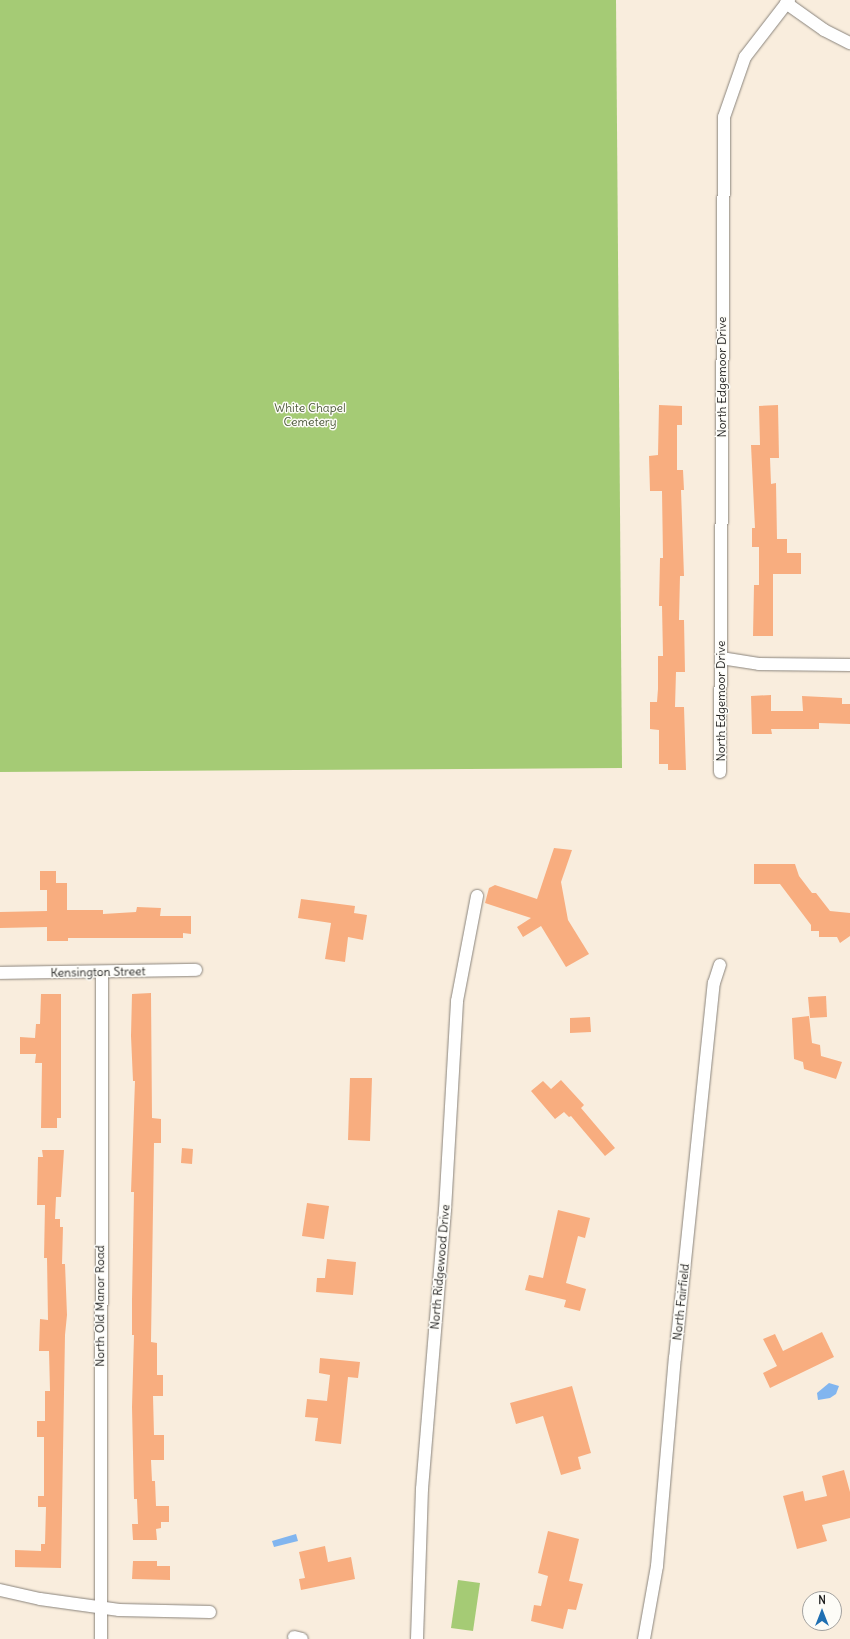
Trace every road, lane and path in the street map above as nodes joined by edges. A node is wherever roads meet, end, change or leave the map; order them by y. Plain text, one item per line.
1 (788, 2) edge
2 (850, 43) edge
3 (721, 658) junction
4 (850, 664) edge
5 (720, 772) dead end
6 (477, 896) dead end
7 (720, 965) dead end
8 (196, 970) dead end
9 (0, 973) edge
10 (102, 973) junction
11 (0, 1590) edge
12 (101, 1608) junction
13 (210, 1612) dead end
14 (101, 1639) edge
15 (417, 1639) edge
16 (644, 1639) edge

1 - 2 street
1 - 3 street, North Edgemoor Drive
3 - 4 street
3 - 5 street, North Edgemoor Drive
6 - 15 street, North Ridgewood Drive
7 - 16 street, North Fairfield
8 - 10 street, Kensington Street
9 - 10 street, Kensington Street
10 - 12 street, North Old Manor Road
11 - 12 street
12 - 13 street
12 - 14 street, North Old Manor Road

